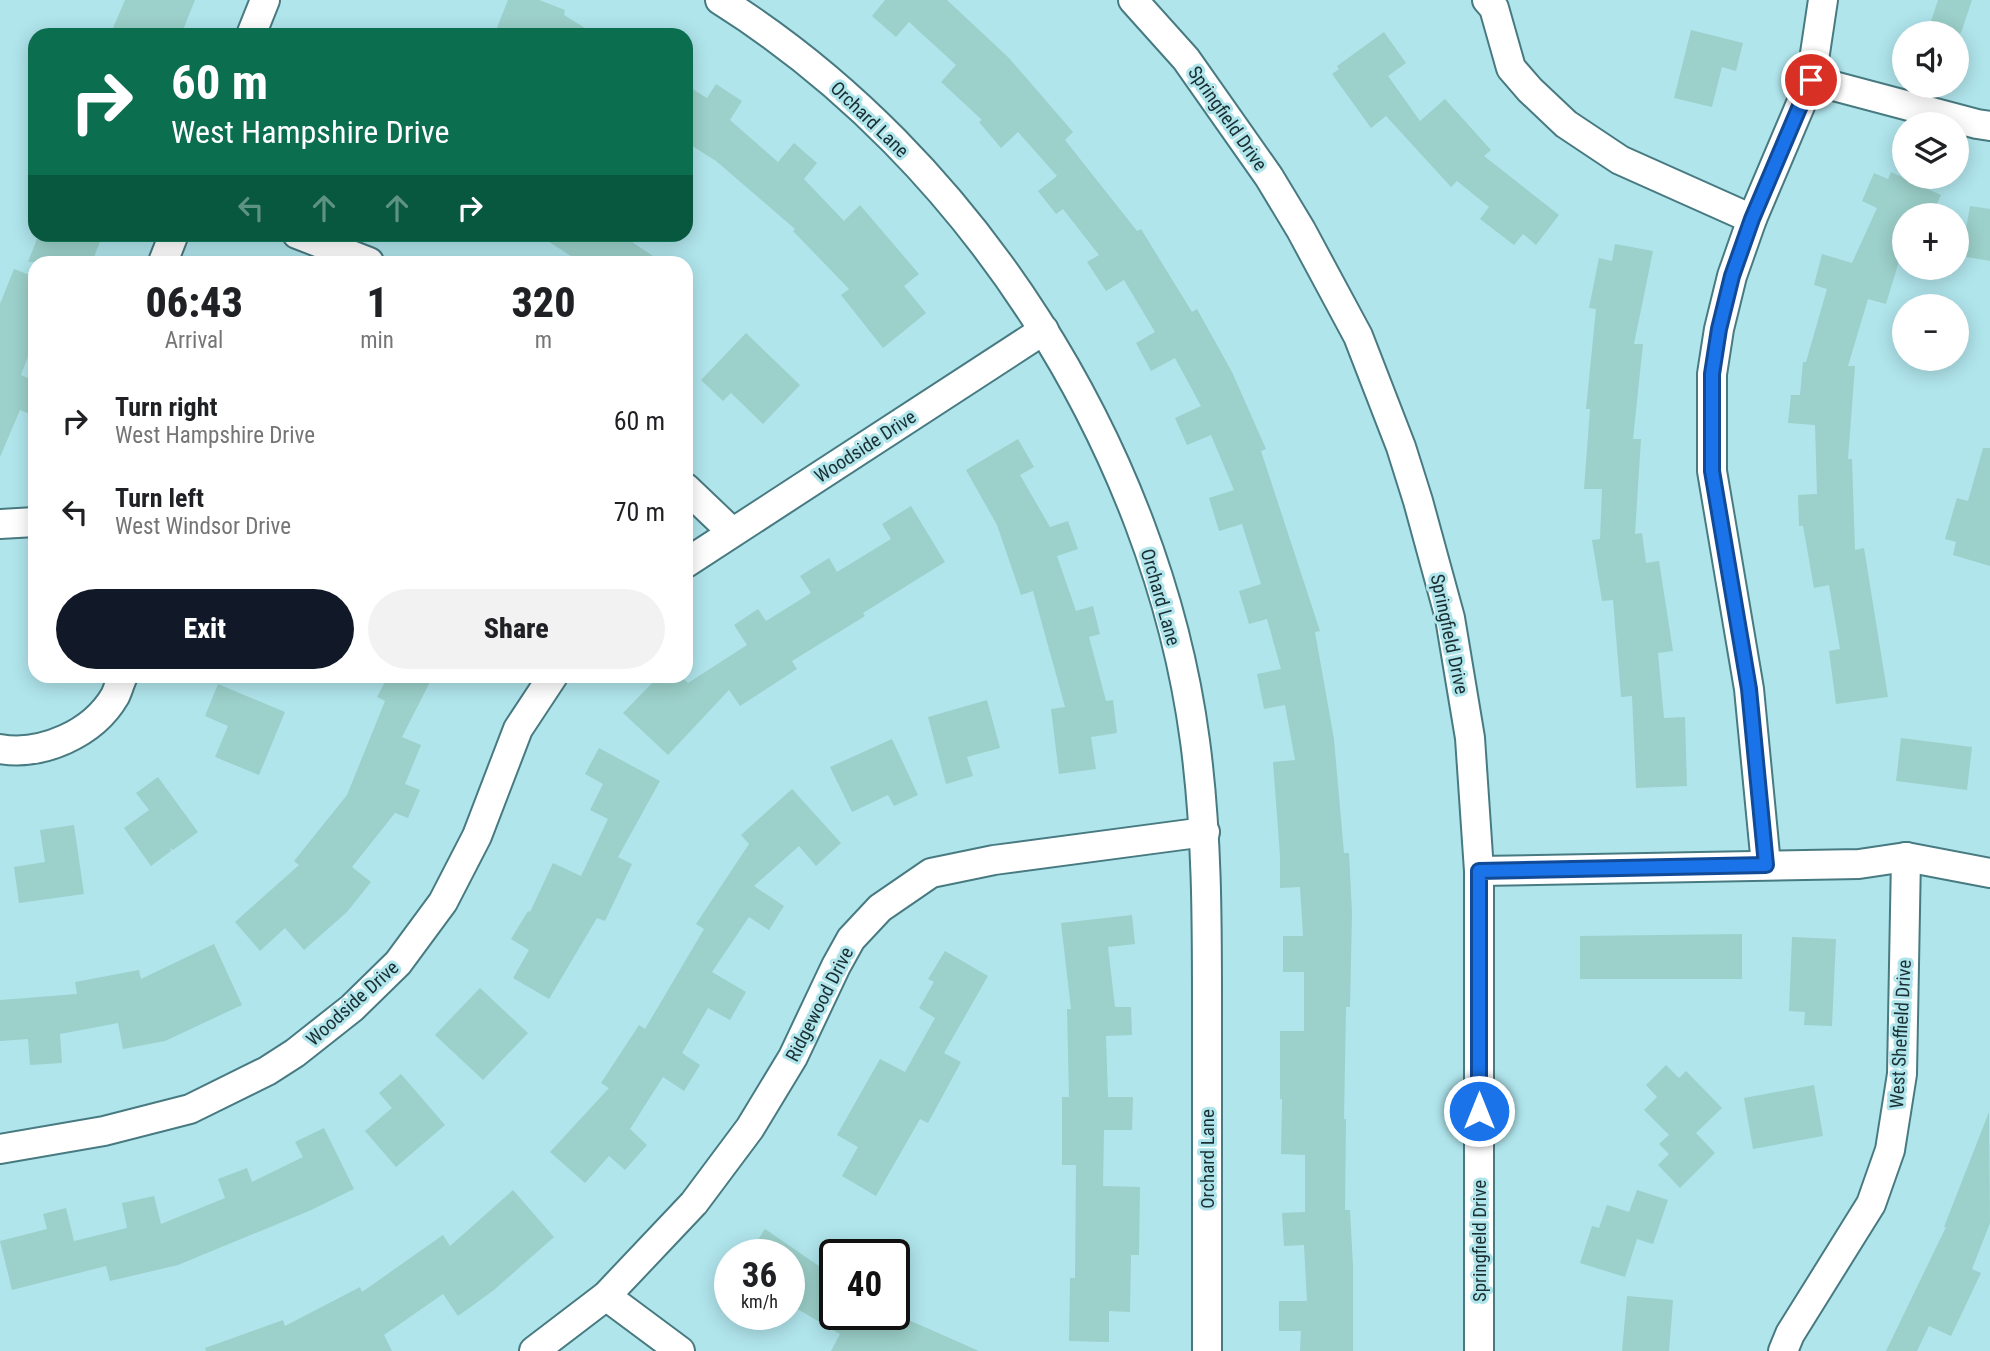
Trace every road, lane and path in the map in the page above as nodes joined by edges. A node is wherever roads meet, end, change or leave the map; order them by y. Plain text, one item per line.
1 (265, 0) edge
2 (720, 0) edge
3 (1133, 0) edge
4 (1487, 0) edge
5 (1823, 0) edge
6 (254, 28) edge
7 (1811, 80) junction
8 (1990, 126) edge
9 (1752, 219) junction
10 (318, 242) edge
11 (354, 256) edge
12 (1044, 330) junction
13 (693, 495) edge
14 (28, 522) edge
15 (0, 524) edge
16 (732, 532) junction
17 (693, 558) edge
18 (120, 683) edge
19 (548, 683) edge
20 (0, 749) edge
21 (1205, 832) junction
22 (1906, 857) junction
23 (1766, 865) junction
24 (1479, 871) junction
25 (1990, 873) edge
26 (0, 1149) edge
27 (606, 1296) junction
28 (534, 1351) edge
29 (680, 1351) edge
30 (1207, 1351) edge
31 (1479, 1351) edge
32 (1783, 1351) edge

1 - 6 street
2 - 12 street, Orchard Lane
3 - 24 street, Springfield Drive
4 - 9 street
5 - 7 street
7 - 8 street
7 - 9 street
9 - 23 street
10 - 11 street
12 - 16 street, Woodside Drive
12 - 21 street, Orchard Lane
13 - 16 street
14 - 15 street
16 - 17 street, Woodside Drive
18 - 20 street
19 - 26 street, Woodside Drive
21 - 27 street, Ridgewood Drive
21 - 30 street, Orchard Lane
22 - 23 street
22 - 25 street
22 - 32 street, West Sheffield Drive
23 - 24 street
24 - 31 street, Springfield Drive
27 - 28 street, Ridgewood Drive
27 - 29 street

